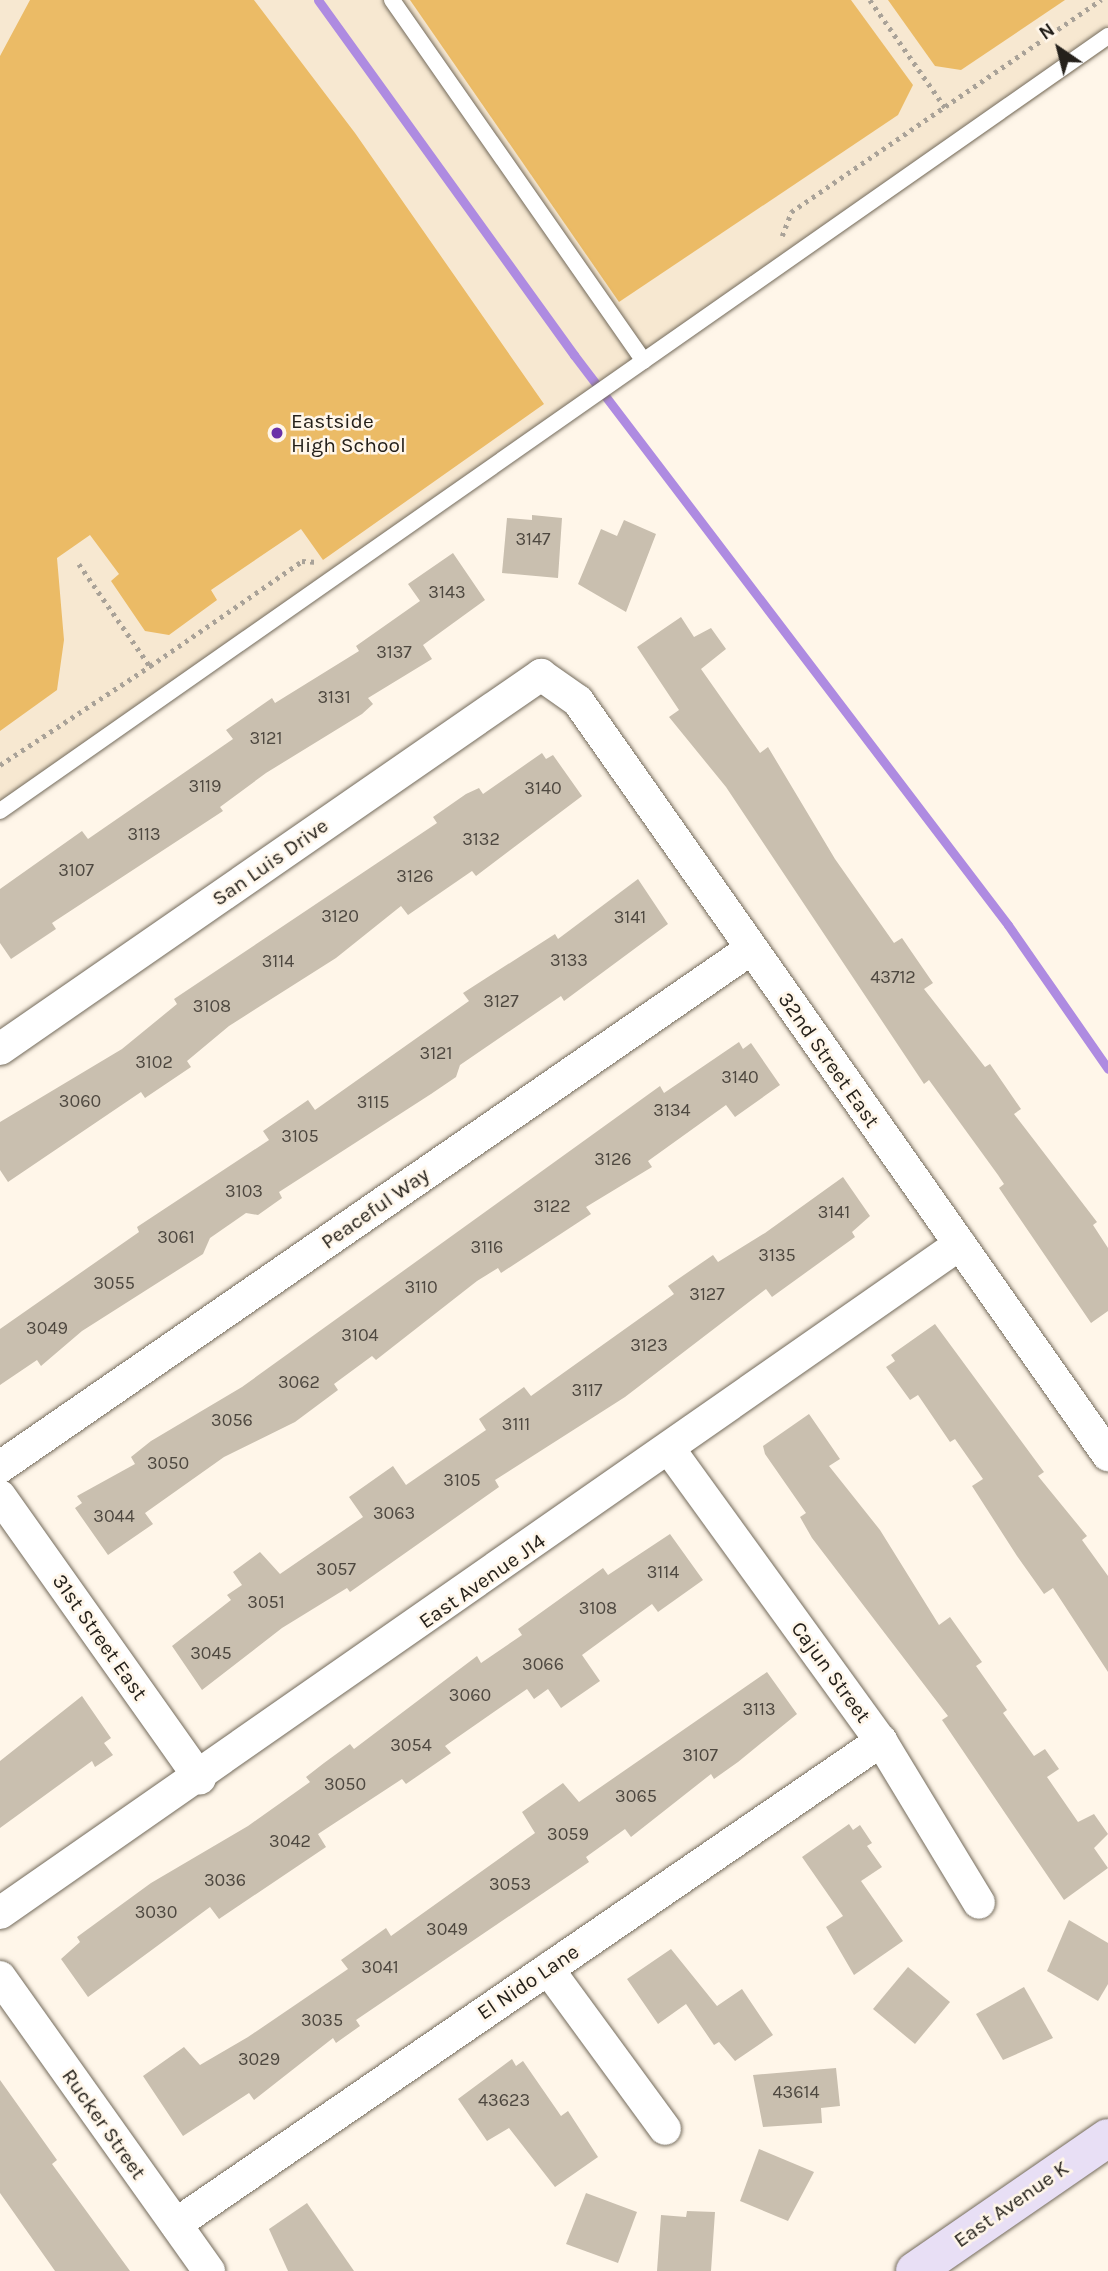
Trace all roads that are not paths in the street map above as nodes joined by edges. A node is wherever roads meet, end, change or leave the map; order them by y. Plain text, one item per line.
1 (392, 0) edge
2 (1108, 36) edge
3 (644, 361) junction
4 (541, 675) joint
5 (0, 811) edge
6 (751, 949) junction
7 (0, 1049) edge
8 (960, 1244) junction
9 (670, 1450) junction
10 (1108, 1455) edge
11 (0, 1467) edge
12 (0, 1496) edge
13 (881, 1741) junction
14 (200, 1778) junction
15 (979, 1903) dead end
16 (0, 1913) edge
17 (548, 1969) junction
18 (0, 1977) edge
19 (665, 2129) dead end
20 (1108, 2138) edge
21 (176, 2224) junction
22 (209, 2271) edge
23 (915, 2271) edge

1 - 3 lane
2 - 3 lane
3 - 5 lane
4 - 6 street, 32nd Street East
4 - 7 street, San Luis Drive
6 - 8 street, 32nd Street East
6 - 11 street, Peaceful Way
8 - 9 street, East Avenue J14
8 - 10 street, 32nd Street East
9 - 13 street, Cajun Street
9 - 14 street, East Avenue J14
12 - 14 street, 31st Street East
13 - 15 street, Cajun Street
13 - 17 street, El Nido Lane
14 - 16 street, East Avenue J14
17 - 19 street
17 - 21 street, El Nido Lane
18 - 21 street, Rucker Street
20 - 23 main road, East Avenue K
21 - 22 street, Rucker Street

